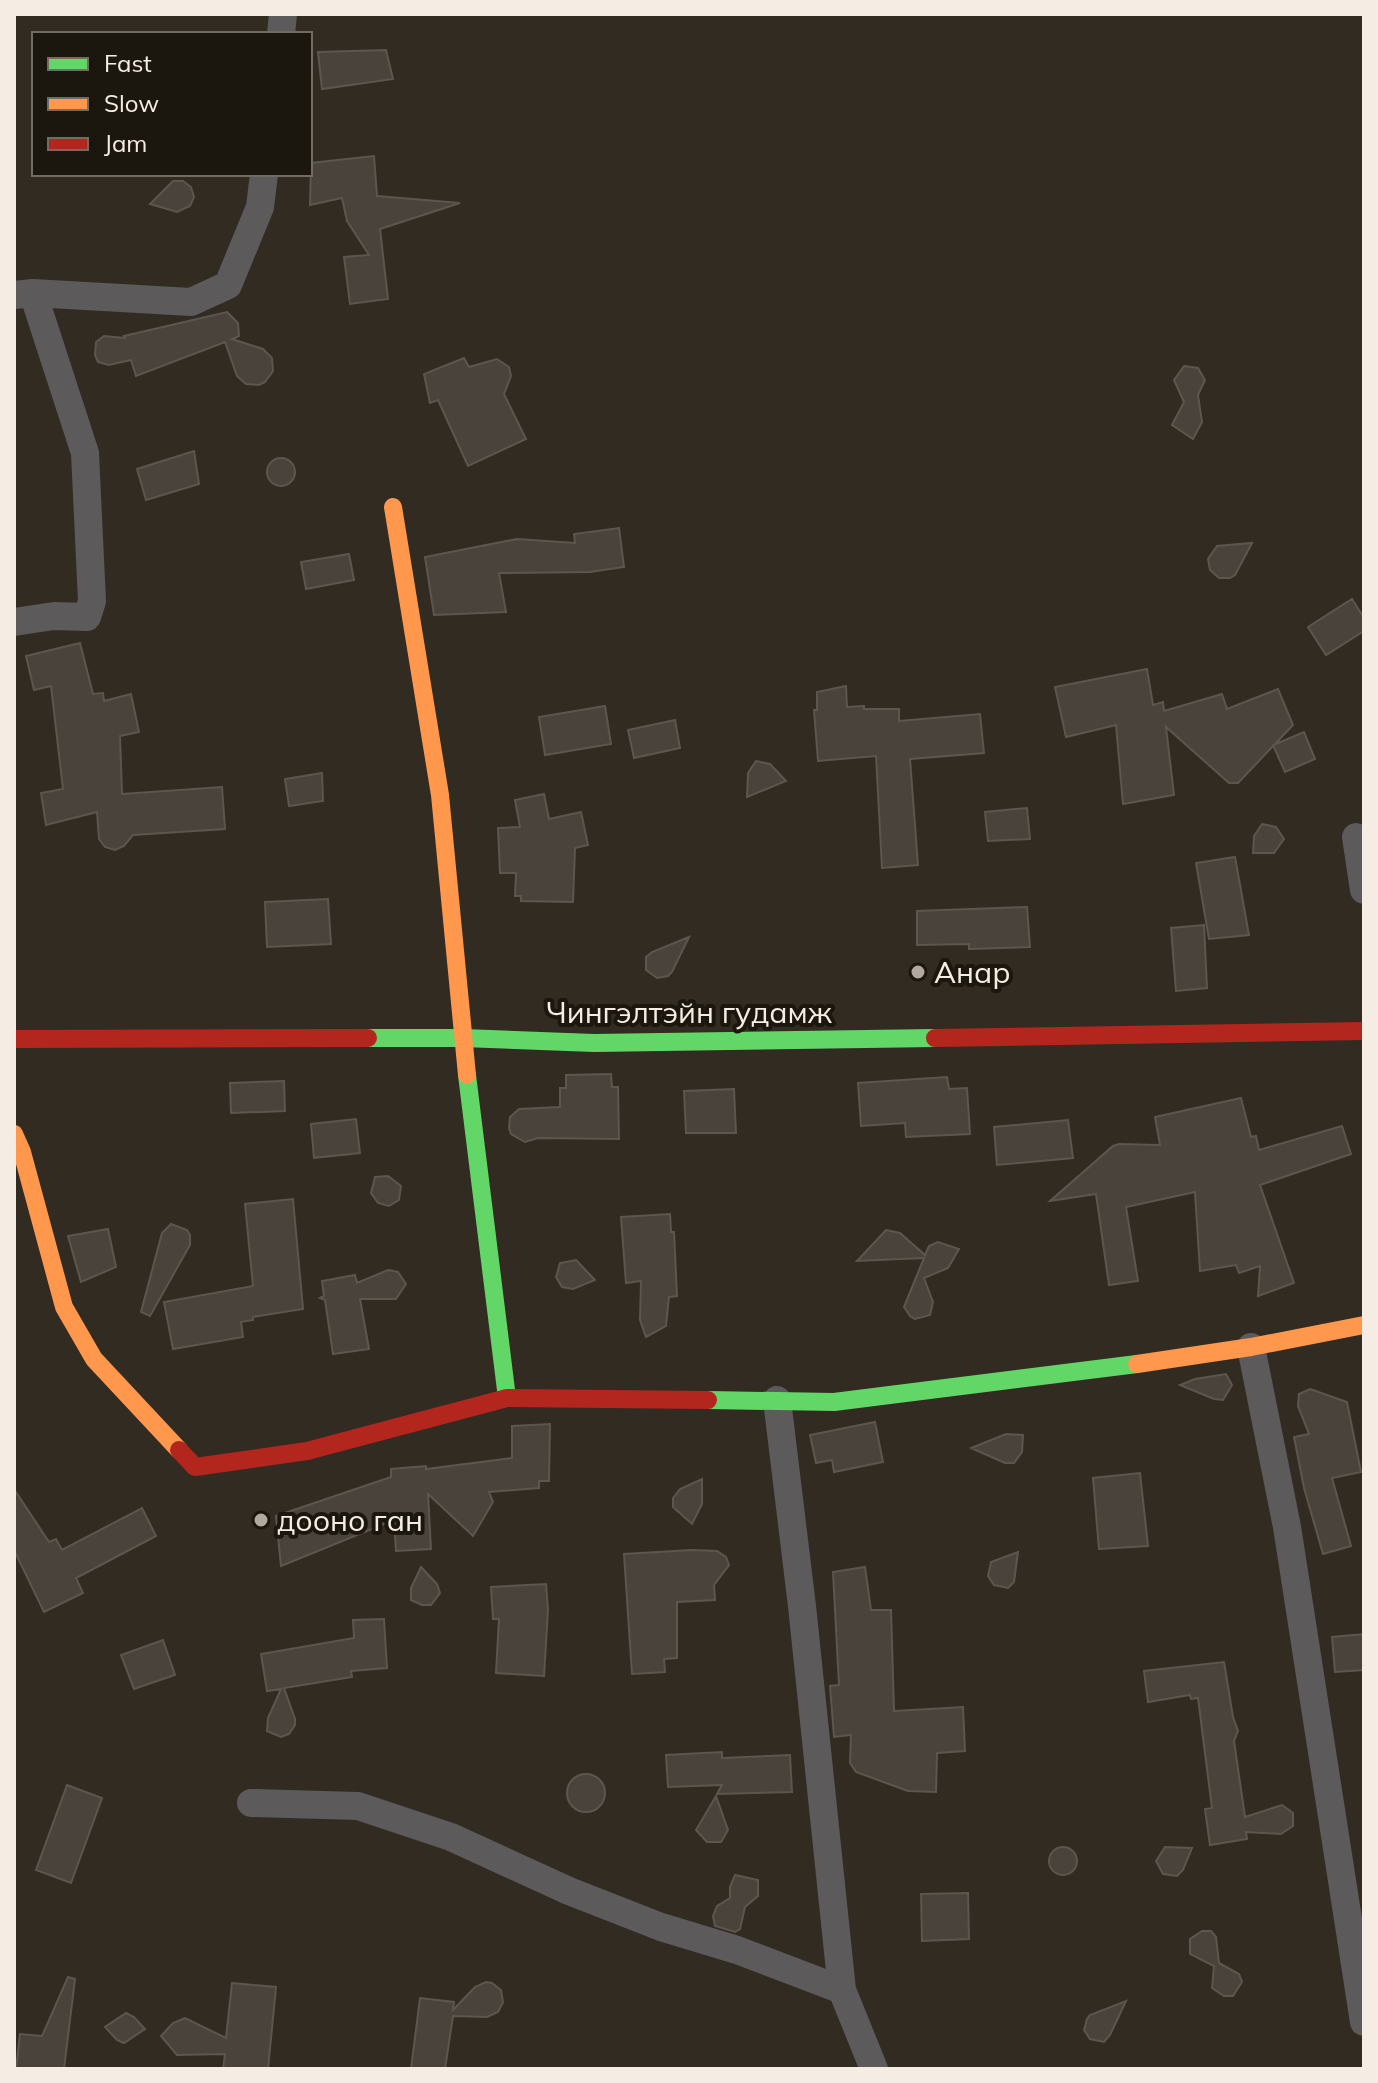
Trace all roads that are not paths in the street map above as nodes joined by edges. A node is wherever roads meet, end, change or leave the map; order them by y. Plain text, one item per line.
1 (264, 176) edge
2 (24, 294) edge
3 (393, 507) dead end
4 (14, 622) edge
5 (1356, 837) dead end
6 (1364, 890) edge
7 (1364, 1031) edge
8 (463, 1038) junction
9 (14, 1039) edge
10 (14, 1134) edge
11 (1364, 1325) edge
12 (1251, 1347) junction
13 (507, 1398) junction
14 (777, 1400) junction
15 (251, 1803) dead end
16 (842, 1990) junction
17 (1364, 2022) edge
18 (874, 2069) edge

1 - 2 street
2 - 4 street
3 - 8 street
5 - 6 street
7 - 8 street, Чингэлтэйн гудамж
8 - 9 street, Чингэлтэйн гудамж
8 - 13 street
10 - 13 street
11 - 12 street
12 - 14 street
12 - 17 street
13 - 14 street
14 - 16 street
15 - 16 street
16 - 18 street

